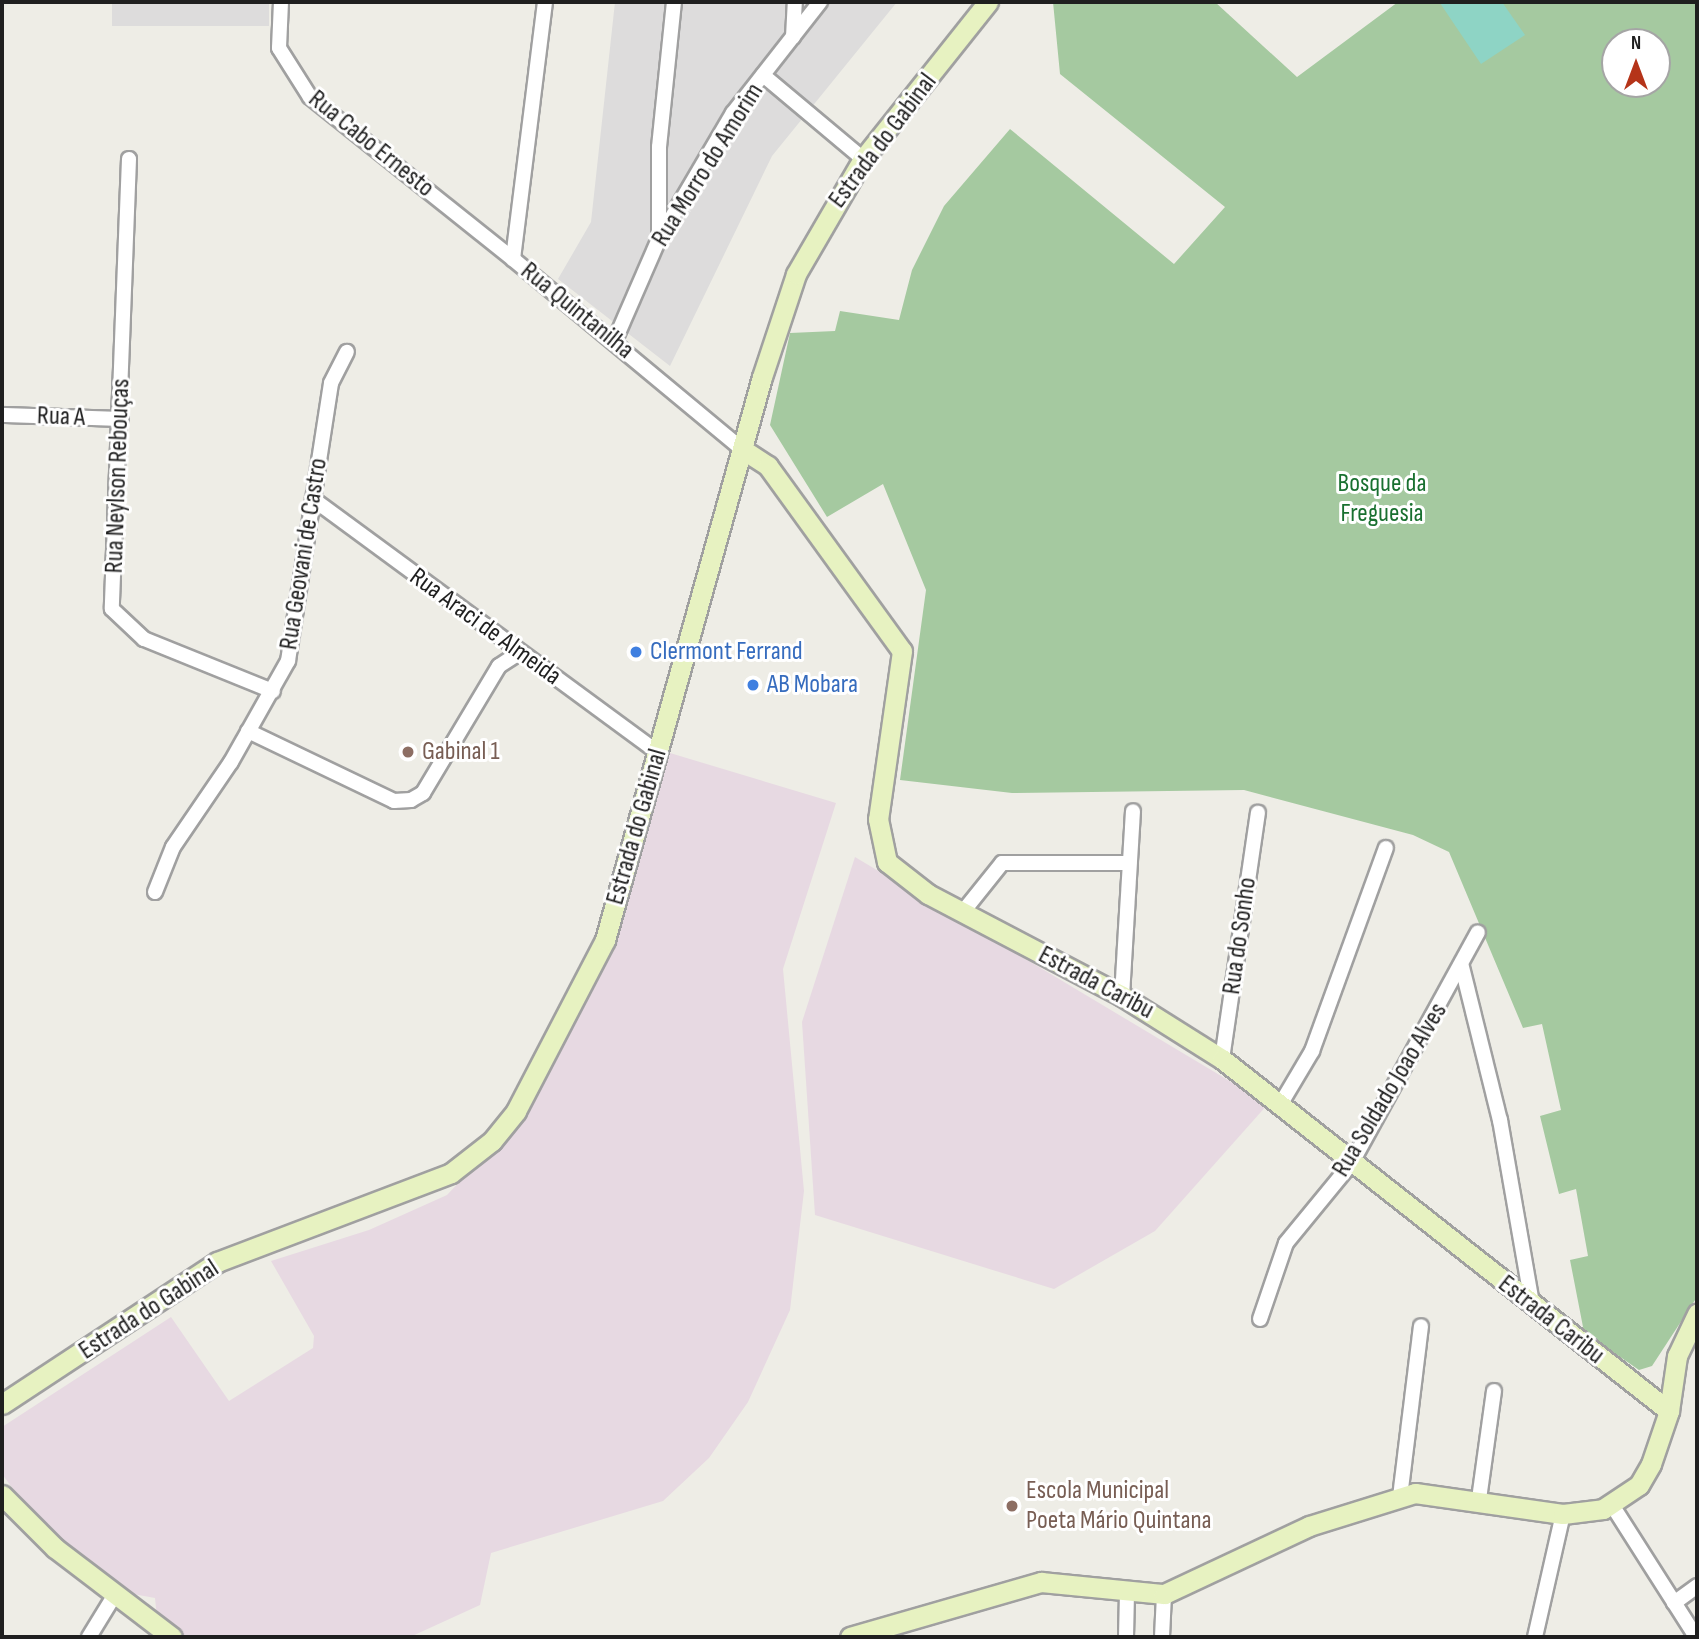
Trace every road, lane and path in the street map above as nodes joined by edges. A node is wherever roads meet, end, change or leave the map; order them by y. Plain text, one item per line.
1 (281, 2) edge
2 (545, 2) edge
3 (674, 2) edge
4 (795, 2) edge
5 (820, 2) edge
6 (988, 2) edge
7 (793, 37) junction
8 (763, 75) junction
9 (129, 159) dead end
10 (863, 159) junction
11 (659, 239) junction
12 (513, 258) junction
13 (615, 340) junction
14 (347, 352) dead end
15 (2, 415) edge
16 (121, 419) junction
17 (741, 449) junction
18 (313, 499) junction
19 (497, 637) junction
20 (519, 653) junction
21 (499, 666) junction
22 (273, 691) junction
23 (248, 731) junction
24 (658, 752) junction
25 (1133, 811) dead end
26 (1258, 813) dead end
27 (1386, 848) dead end
28 (1129, 863) junction
29 (155, 892) dead end
30 (962, 912) junction
31 (1478, 932) dead end
32 (1462, 967) junction
33 (1122, 996) junction
34 (1222, 1059) junction
35 (1280, 1105) junction
36 (1351, 1164) junction
37 (1532, 1304) junction
38 (1697, 1314) edge
39 (1260, 1318) dead end
40 (1421, 1326) dead end
41 (1493, 1391) dead end
42 (2, 1404) edge
43 (1669, 1411) junction
44 (2, 1495) edge
45 (1400, 1497) junction
46 (1479, 1499) junction
47 (1612, 1505) junction
48 (1563, 1514) junction
49 (1697, 1586) edge
50 (1127, 1594) junction
51 (1164, 1594) junction
52 (114, 1596) junction
53 (1674, 1603) junction
54 (89, 1637) edge
55 (172, 1637) edge
56 (850, 1637) edge
57 (1126, 1637) edge
58 (1162, 1637) edge
59 (1535, 1637) edge
60 (1696, 1637) edge

1 - 12 street, Rua Cabo Ernesto
2 - 12 street, Rua Quintanilha
3 - 11 street
4 - 7 street
5 - 7 street, Rua Morro do Amorim
6 - 10 main road, Estrada do Gabinal
7 - 8 street, Rua Morro do Amorim
8 - 10 street
8 - 11 street, Rua Morro do Amorim
9 - 16 street, Rua Neylson Rebouças
10 - 17 main road, Estrada do Gabinal
11 - 13 street, Rua Morro do Amorim
12 - 13 street, Rua Quintanilha
13 - 17 street, Rua Quintanilha
14 - 18 street, Rua Geovani de Castro
15 - 16 street, Rua A
16 - 22 street, Rua Neylson Rebouças
17 - 24 main road, Estrada do Gabinal
17 - 30 main road, Estrada Caribu
18 - 19 street, Rua Araci de Almeida
18 - 22 street, Rua Geovani de Castro
19 - 20 street, Rua Araci de Almeida
19 - 21 street
20 - 21 street
20 - 24 street, Rua Araci de Almeida
21 - 23 street
22 - 23 street, Rua Geovani de Castro
23 - 29 street, Rua Geovani de Castro
24 - 42 main road, Estrada do Gabinal
25 - 28 street
26 - 34 street, Rua do Sonho
27 - 35 street
28 - 30 street
28 - 33 street
30 - 33 main road, Estrada Caribu
31 - 32 street, Rua Soldado Joao Alves
32 - 36 street, Rua Soldado Joao Alves
32 - 37 street
33 - 34 main road, Estrada Caribu
34 - 35 main road, Estrada Caribu
35 - 36 main road, Estrada Caribu
36 - 37 main road, Estrada Caribu
36 - 39 street, Rua Soldado Joao Alves
37 - 43 main road, Estrada Caribu
38 - 43 main road
40 - 45 street
41 - 46 street
43 - 47 main road
44 - 52 main road
45 - 46 main road
45 - 51 main road
46 - 48 main road
47 - 48 main road
47 - 53 street
48 - 59 street
49 - 53 street
50 - 51 main road
50 - 56 main road
50 - 57 street
51 - 58 street
52 - 54 street
52 - 55 main road
53 - 60 street

